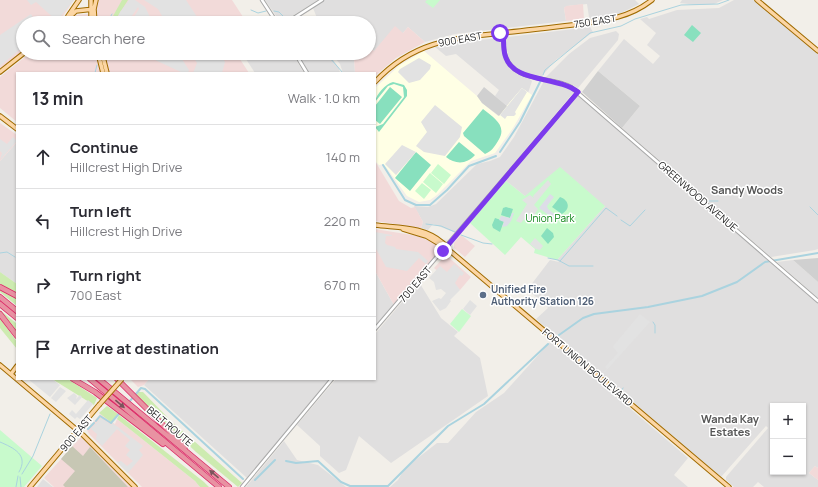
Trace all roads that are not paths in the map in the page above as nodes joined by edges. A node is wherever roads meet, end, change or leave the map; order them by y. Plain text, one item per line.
1 (79, 0) edge
2 (91, 0) edge
3 (96, 0) edge
4 (262, 0) edge
5 (652, 0) edge
6 (757, 0) edge
7 (320, 1) edge
8 (92, 9) junction
9 (68, 16) edge
10 (69, 16) edge
11 (92, 16) edge
12 (94, 16) edge
13 (272, 16) edge
14 (297, 16) edge
15 (557, 27) joint
16 (503, 33) junction
17 (818, 52) edge
18 (16, 59) edge
19 (100, 60) edge
20 (104, 60) edge
21 (299, 60) edge
22 (0, 72) edge
23 (103, 72) edge
24 (107, 72) edge
25 (306, 72) edge
26 (376, 81) edge
27 (578, 92) junction
28 (0, 116) edge
29 (16, 128) edge
30 (376, 225) edge
31 (446, 248) junction
32 (0, 287) edge
33 (16, 295) edge
34 (0, 297) edge
35 (818, 300) edge
36 (0, 304) edge
37 (16, 310) edge
38 (0, 314) edge
39 (16, 317) edge
40 (376, 328) edge
41 (16, 335) edge
42 (0, 365) edge
43 (16, 367) edge
44 (11, 374) junction
45 (16, 378) edge
46 (18, 380) edge
47 (76, 380) edge
48 (79, 380) edge
49 (91, 380) edge
50 (100, 380) edge
51 (119, 380) edge
52 (121, 380) edge
53 (331, 380) edge
54 (95, 392) junction
55 (78, 430) junction
56 (199, 462) junction
57 (195, 467) junction
58 (243, 486) edge
59 (30, 487) edge
60 (135, 487) edge
61 (219, 487) edge
62 (229, 487) edge
63 (729, 487) edge

1 - 9 main road
2 - 8 main road
3 - 8 main road
4 - 13 street
5 - 15 main road, 750 EAST
6 - 17 main road
7 - 14 street
8 - 10 main road
8 - 11 main road
8 - 12 main road
15 - 16 main road, 900 EAST
16 - 26 main road, 900 EAST
16 - 27 street, GREENWOOD AVENUE
18 - 22 main road
19 - 23 main road
20 - 24 main road
21 - 25 street
27 - 31 street, 700 EAST
27 - 35 street, GREENWOOD AVENUE
28 - 29 main road
30 - 31 main road, FORT UNION BOULEVARD
31 - 40 street, 700 EAST
31 - 63 main road, FORT UNION BOULEVARD
32 - 33 highway
34 - 37 highway
36 - 39 highway
38 - 41 highway
42 - 44 main road
43 - 44 main road
44 - 45 main road
46 - 55 main road
47 - 54 highway
48 - 54 highway
49 -> 57 highway, BELT ROUTE
50 - 56 highway, BELT ROUTE
51 - 56 highway
52 - 55 main road, 900 EAST, bridge
53 - 58 street
54 - 57 highway
55 - 59 main road, 900 EAST
55 - 60 main road
62 -> 56 highway, BELT ROUTE
57 - 61 highway, BELT ROUTE

